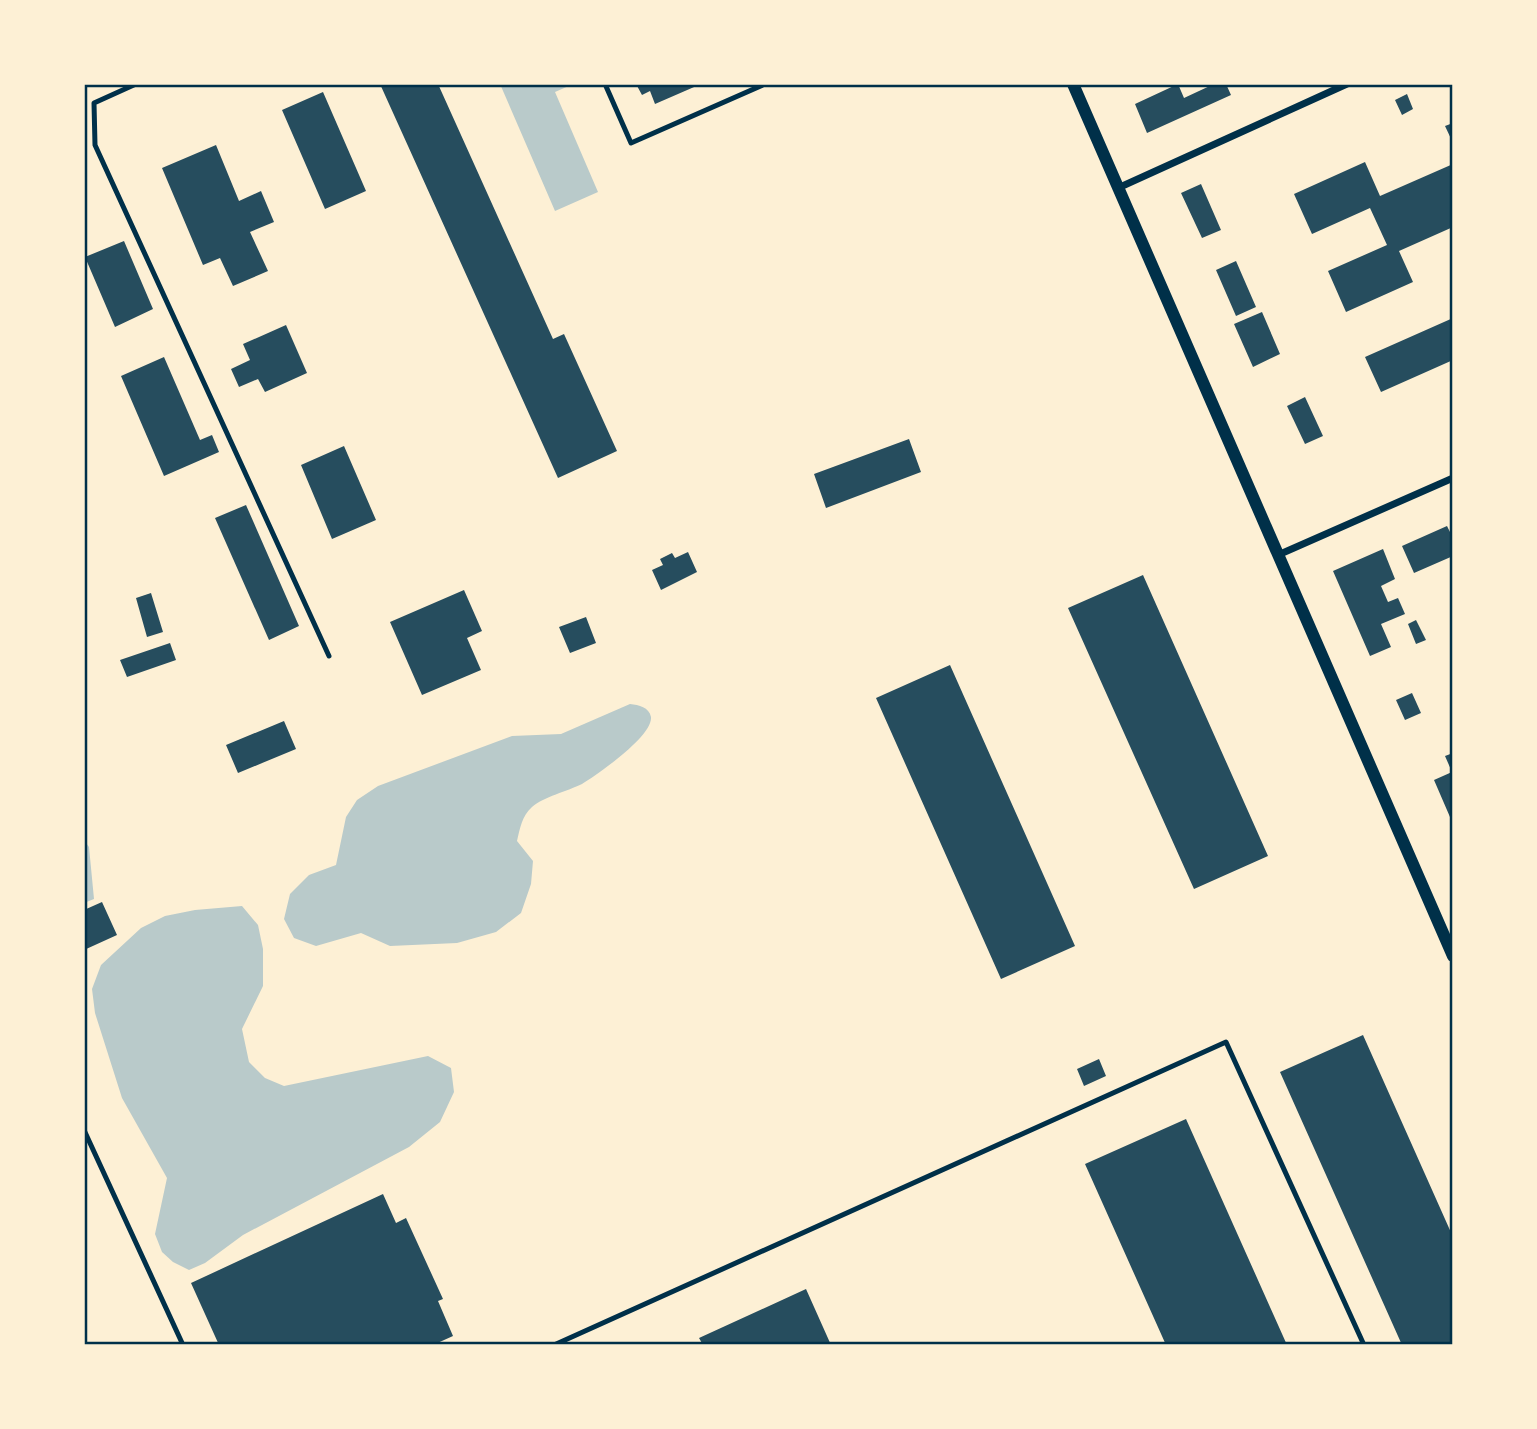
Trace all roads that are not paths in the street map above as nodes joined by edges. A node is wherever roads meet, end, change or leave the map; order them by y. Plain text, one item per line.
1 (136, 84) edge
2 (605, 84) edge
3 (746, 84) edge
4 (765, 84) edge
5 (1073, 84) edge
6 (1347, 84) edge
7 (749, 91) junction
8 (1118, 188) junction
9 (1453, 478) edge
10 (1278, 555) junction
11 (329, 656) dead end
12 (1453, 956) edge
13 (84, 1130) edge
14 (183, 1345) edge
15 (554, 1345) edge
16 (1364, 1345) edge

1 - 11 lane
2 - 7 lane
3 - 7 lane
4 - 7 lane
5 - 8 street
6 - 8 street
8 - 10 street
9 - 10 street
10 - 12 street
13 - 14 lane
15 - 16 lane

